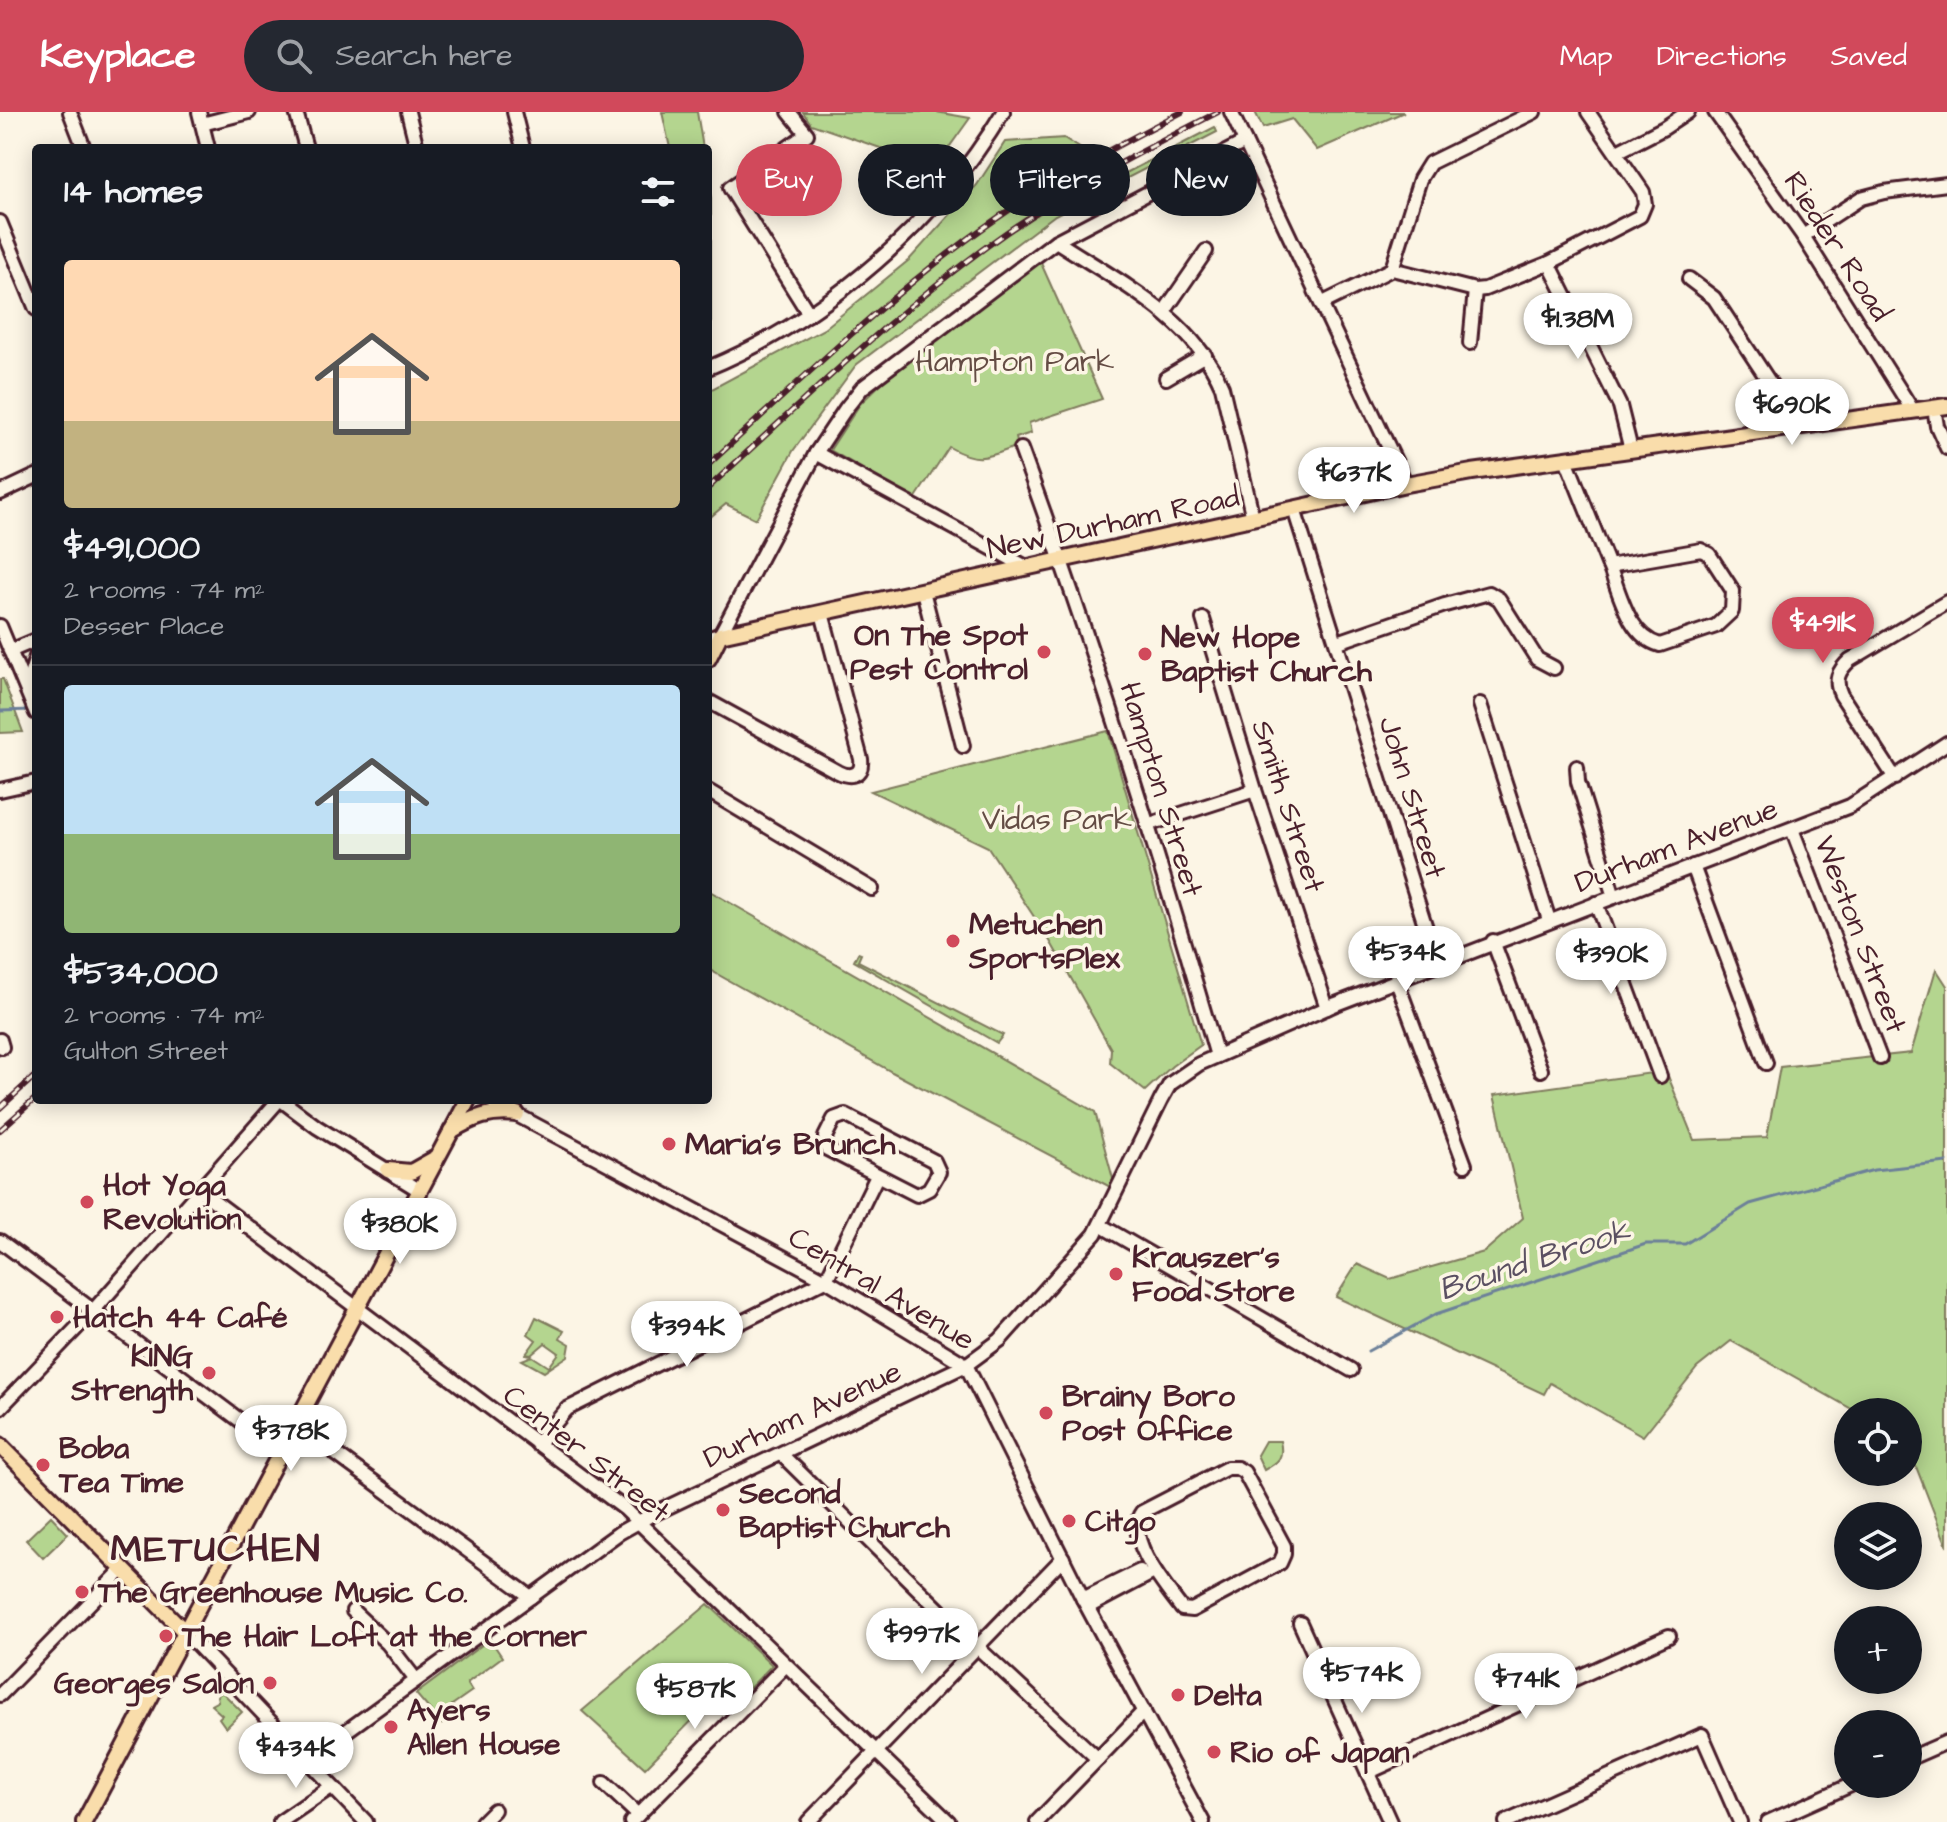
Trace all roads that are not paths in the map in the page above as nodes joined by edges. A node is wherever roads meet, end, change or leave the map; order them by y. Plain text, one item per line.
1 (70, 112) edge
2 (249, 112) edge
3 (296, 112) edge
4 (408, 112) edge
5 (514, 112) edge
6 (789, 112) edge
7 (1003, 112) edge
8 (1534, 112) edge
9 (1588, 112) edge
10 (1688, 112) edge
11 (1715, 112) edge
12 (1234, 117) edge
13 (200, 118) edge
14 (1245, 142) junction
15 (82, 144) edge
16 (207, 144) edge
17 (305, 144) edge
18 (416, 144) edge
19 (522, 144) edge
20 (1617, 152) junction
21 (1947, 184) edge
22 (0, 222) edge
23 (1803, 236) junction
24 (1056, 241) junction
25 (1206, 251) dead end
26 (1549, 263) junction
27 (1392, 269) junction
28 (1689, 279) dead end
29 (1475, 290) junction
30 (32, 299) edge
31 (1323, 303) junction
32 (1164, 312) junction
33 (809, 314) junction
34 (1470, 343) dead end
35 (1205, 355) junction
36 (712, 366) edge
37 (1166, 378) dead end
38 (1940, 407) edge
39 (1913, 411) junction
40 (1799, 427) junction
41 (1947, 448) edge
42 (1021, 449) dead end
43 (1631, 450) junction
44 (816, 453) junction
45 (1566, 459) junction
46 (32, 478) edge
47 (1406, 484) junction
48 (0, 493) edge
49 (1294, 509) junction
50 (1253, 518) junction
51 (1062, 560) junction
52 (1609, 566) junction
53 (1028, 568) junction
54 (923, 591) junction
55 (1947, 602) edge
56 (822, 613) junction
57 (1203, 619) dead end
58 (0, 626) edge
59 (714, 636) edge
60 (32, 642) edge
61 (1338, 642) junction
62 (10, 651) junction
63 (1554, 668) dead end
64 (32, 702) edge
65 (712, 703) edge
66 (1480, 704) dead end
67 (1947, 743) edge
68 (963, 746) dead end
69 (1577, 767) dead end
70 (1895, 778) junction
71 (32, 783) edge
72 (0, 790) edge
73 (1255, 790) junction
74 (712, 793) edge
75 (1147, 825) junction
76 (1792, 829) junction
77 (1693, 866) junction
78 (872, 889) dead end
79 (1614, 897) junction
80 (1596, 903) junction
81 (1549, 920) junction
82 (1493, 941) junction
83 (1437, 963) junction
84 (1396, 979) junction
85 (1327, 1008) junction
86 (1217, 1056) junction
87 (1880, 1058) dead end
88 (1766, 1063) dead end
89 (1541, 1070) dead end
90 (1660, 1076) dead end
91 (277, 1104) edge
92 (285, 1104) edge
93 (466, 1104) edge
94 (497, 1104) edge
95 (517, 1114) junction
96 (451, 1131) junction
97 (438, 1156) junction
98 (1465, 1165) dead end
99 (388, 1170) junction
100 (877, 1176) junction
101 (419, 1190) junction
102 (201, 1191) junction
103 (1100, 1225) junction
104 (0, 1241) edge
105 (826, 1280) junction
106 (356, 1307) junction
107 (93, 1311) junction
108 (966, 1365) junction
109 (1351, 1370) dead end
110 (0, 1408) edge
111 (295, 1424) junction
112 (537, 1444) junction
113 (0, 1445) edge
114 (281, 1451) junction
115 (781, 1454) junction
116 (638, 1521) junction
117 (1063, 1558) junction
118 (1152, 1569) junction
119 (122, 1570) junction
120 (531, 1597) junction
121 (1085, 1603) junction
122 (353, 1611) dead end
123 (1300, 1623) dead end
124 (186, 1633) junction
125 (1669, 1636) dead end
126 (976, 1646) junction
127 (785, 1666) junction
128 (416, 1680) junction
129 (0, 1695) edge
130 (1144, 1711) junction
131 (1947, 1742) edge
132 (874, 1752) junction
133 (1922, 1753) edge
134 (1098, 1759) junction
135 (305, 1761) junction
136 (1369, 1772) junction
137 (604, 1783) dead end
138 (331, 1787) junction
139 (1834, 1792) edge
140 (494, 1810) dead end
141 (634, 1818) edge
142 (84, 1822) edge
143 (280, 1822) edge
144 (366, 1822) edge
145 (482, 1822) edge
146 (808, 1822) edge
147 (949, 1822) edge
148 (1037, 1822) edge
149 (1203, 1822) edge
150 (1390, 1822) edge
151 (1506, 1822) edge
152 (1740, 1822) edge
153 (1768, 1822) edge

1 - 15 street
2 - 13 street
3 - 17 street
4 - 18 street
5 - 19 street
6 - 33 street
7 - 33 street
8 - 27 street
9 - 20 street
10 - 20 street
11 - 23 street, Rieder Road
12 - 14 street
13 - 16 street
14 - 24 street
14 - 31 street
20 - 26 street
21 - 23 street
22 - 30 street
23 - 39 street, Rieder Road
24 - 32 street
24 - 44 street
25 - 32 street
26 - 29 street
26 - 43 street
27 - 29 street
27 - 31 street
28 - 40 street
29 - 34 street
31 - 47 street
32 - 35 street
33 - 36 street
35 - 37 street
35 - 50 street
38 - 39 main road, New Durham Road
38 - 41 street
39 - 40 main road, New Durham Road
40 - 43 main road, New Durham Road
42 - 51 street, Hampton Street
43 - 45 main road, New Durham Road
44 - 53 street
44 - 59 street
45 - 47 main road, New Durham Road
45 - 52 street
46 - 48 street
47 - 49 main road, New Durham Road
49 - 50 main road, New Durham Road
49 - 61 street, John Street
50 - 51 main road, New Durham Road
51 - 53 main road, New Durham Road
51 - 75 street, Hampton Street
52 - 52 street
53 - 54 main road, New Durham Road
54 - 56 main road, New Durham Road
54 - 68 street
55 - 70 street
56 - 59 main road, New Durham Road
56 - 65 street
57 - 73 street, Smith Street
58 - 62 street
60 - 62 street
61 - 63 street
61 - 83 street, John Street
62 - 64 street
66 - 81 street
67 - 70 street, Durham Avenue
69 - 79 street
70 - 76 street, Durham Avenue
71 - 72 street
73 - 75 street
73 - 85 street, Smith Street
74 - 78 street
75 - 86 street, Hampton Street
76 - 77 street, Durham Avenue
76 - 87 street, Weston Street
77 - 79 street, Durham Avenue
77 - 88 street
79 - 80 street, Durham Avenue
80 - 81 street, Durham Avenue
80 - 90 street
81 - 82 street, Durham Avenue
82 - 83 street, Durham Avenue
82 - 89 street
83 - 84 street, Durham Avenue
84 - 85 street, Durham Avenue
84 - 98 street
85 - 86 street, Durham Avenue
86 - 103 street, Durham Avenue
91 - 102 street
92 - 99 street
93 - 96 main road
94 - 95 street, Central Avenue
95 - 96 main road
95 - 105 street, Central Avenue
96 - 97 main road
97 - 99 main road
97 - 101 main road
99 - 101 street
100 - 100 street
100 - 105 street
101 - 106 main road
102 - 106 street, Center Street
102 - 107 street
103 - 108 street, Durham Avenue
103 - 109 street
104 - 107 street
105 - 108 street, Central Avenue
105 - 112 street
106 - 111 main road
106 - 112 street, Center Street
107 - 110 street
107 - 114 street
108 - 115 street, Durham Avenue
108 - 117 street, Central Avenue
111 - 114 main road
111 - 120 street
112 - 116 street, Center Street
113 - 119 main road
114 - 124 main road
115 - 116 street, Durham Avenue
115 - 126 street
116 - 120 street, Durham Avenue
116 - 127 street, Center Street
117 - 121 street, Central Avenue
117 - 126 street
118 - 118 street
118 - 121 street
119 - 124 main road
119 - 129 street
120 - 128 street, Durham Avenue
121 - 130 street, Central Avenue
122 - 128 street
123 - 136 street
124 - 135 street
124 - 142 main road
125 - 136 street
126 - 132 street
126 - 134 street
127 - 132 street, Center Street
127 - 141 street
128 - 135 street, Durham Avenue
130 - 134 street
130 - 149 street, Central Avenue
131 - 133 street
132 - 146 street
132 - 147 street, Center Street
134 - 148 street
135 - 138 street
136 - 150 street
137 - 141 street
138 - 143 street
138 - 144 street
139 - 153 street
140 - 145 street
151 - 152 street

